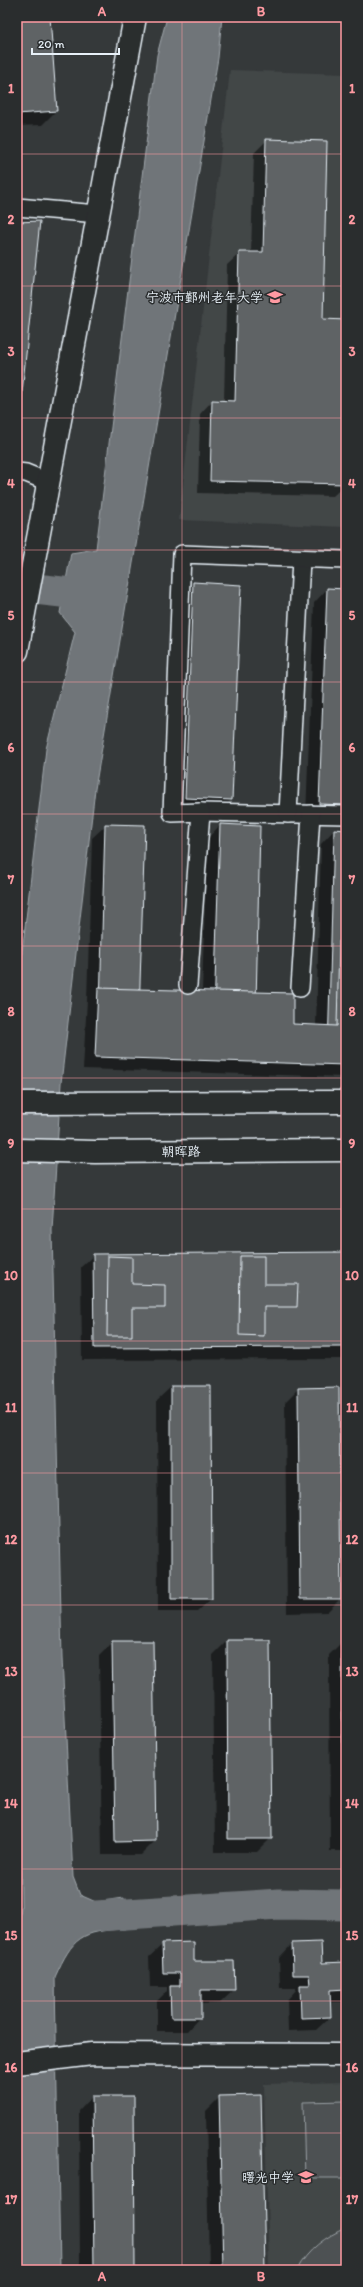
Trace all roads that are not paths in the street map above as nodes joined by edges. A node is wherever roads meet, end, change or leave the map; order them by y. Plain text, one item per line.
1 (135, 17) edge
2 (17, 207) edge
3 (98, 214) junction
4 (17, 472) edge
5 (48, 482) junction
6 (302, 560) junction
7 (346, 560) edge
8 (17, 651) edge
9 (201, 812) junction
10 (288, 814) junction
11 (311, 814) junction
12 (346, 815) edge
13 (188, 985) dead end
14 (300, 988) dead end
15 (346, 1102) edge
16 (17, 1103) edge
17 (17, 1150) edge
18 (346, 1150) edge
19 (346, 2055) edge
20 (17, 2063) edge

1 - 3 street
2 - 3 lane
3 - 5 street
4 - 5 lane
5 - 8 street
6 - 7 lane
6 - 9 lane
6 - 10 lane
9 - 10 lane
9 - 13 lane
10 - 11 lane
11 - 12 lane
11 - 14 lane
15 - 16 street
17 - 18 street, 朝晖路
19 - 20 street

